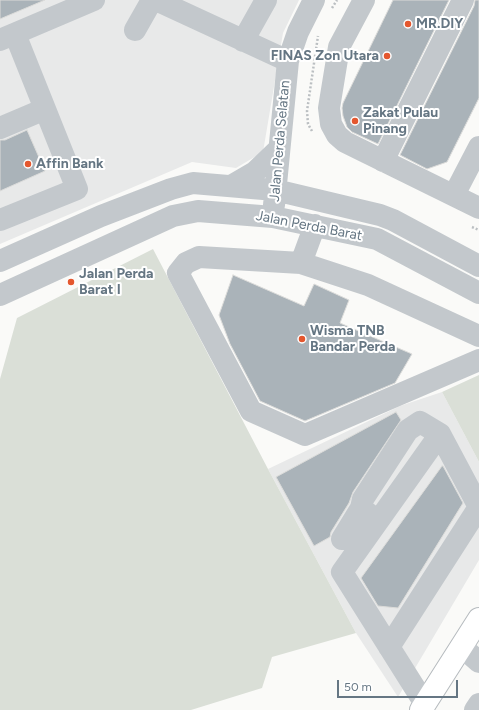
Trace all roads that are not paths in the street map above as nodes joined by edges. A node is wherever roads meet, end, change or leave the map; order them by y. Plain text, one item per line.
1 (94, 0) edge
2 (152, 0) edge
3 (156, 0) edge
4 (266, 0) edge
5 (314, 0) edge
6 (364, 0) edge
7 (463, 0) edge
8 (135, 30) dead end
9 (7, 37) edge
10 (243, 41) junction
11 (288, 60) junction
12 (45, 109) junction
13 (0, 128) edge
14 (479, 147) edge
15 (279, 148) junction
16 (383, 161) junction
17 (231, 186) junction
18 (275, 190) junction
19 (454, 195) junction
20 (479, 208) edge
21 (273, 216) junction
22 (0, 220) edge
23 (315, 225) junction
24 (0, 261) edge
25 (302, 263) junction
26 (479, 266) edge
27 (479, 293) edge
28 (0, 295) edge
29 (479, 336) edge
30 (479, 360) edge
31 (479, 507) edge
32 (370, 514) junction
33 (342, 539) dead end
34 (479, 619) edge
35 (389, 647) junction
36 (462, 647) junction
37 (479, 662) edge
38 (479, 704) edge
39 (423, 707) edge
40 (474, 710) edge

1 - 9 street
2 - 8 street
3 - 10 street
4 - 10 street
5 - 11 street, Jalan Perda Selatan
6 - 16 street
7 - 16 street
9 - 12 street
10 - 11 street
11 - 15 street, Jalan Perda Selatan
12 - 13 street
12 - 22 street
14 - 19 street
15 - 17 street
15 - 18 street, Jalan Perda Selatan
16 - 19 street
17 - 18 street, Jalan Perda Barat
17 - 24 street, Jalan Perda Barat
18 - 21 street, Jalan Perda Selatan
18 - 26 street, Jalan Perda Barat
19 - 20 street
21 - 23 street, Jalan Perda Barat
21 - 28 street, Jalan Perda Barat
23 - 25 street
23 - 27 street, Jalan Perda Barat
25 - 29 street
25 - 30 street
31 - 32 street
31 - 35 street
32 - 33 street
32 - 35 street
34 - 36 main road
35 - 39 street
36 - 37 street
36 - 39 main road
38 - 40 street

